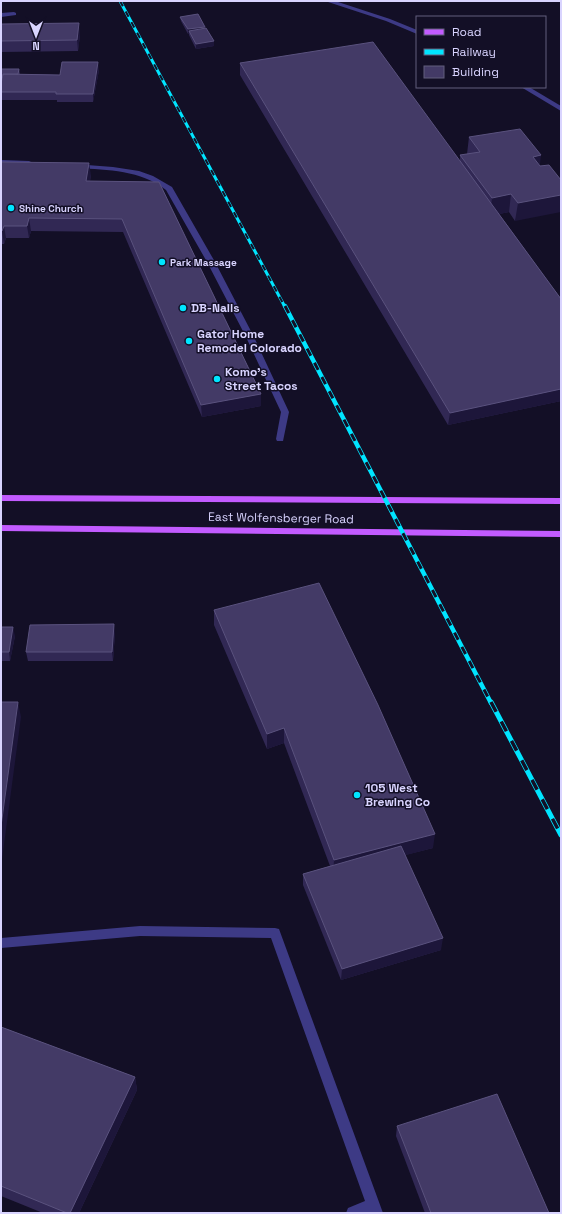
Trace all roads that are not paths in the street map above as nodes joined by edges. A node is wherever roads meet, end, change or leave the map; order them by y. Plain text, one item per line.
1 (328, 1) edge
2 (14, 14) dead end
3 (1, 15) edge
4 (416, 32) edge
5 (526, 88) edge
6 (561, 109) edge
7 (1, 162) edge
8 (37, 163) edge
9 (71, 166) edge
10 (280, 439) dead end
11 (1, 498) edge
12 (561, 501) edge
13 (1, 528) edge
14 (561, 534) edge
15 (1, 943) edge
16 (374, 1209) edge
17 (353, 1213) edge

1 - 4 street
2 - 3 street
5 - 6 street
7 - 8 street
9 - 10 street
11 - 12 main road, East Wolfensberger Road
13 - 14 main road, East Wolfensberger Road
15 - 16 street
16 - 17 street

